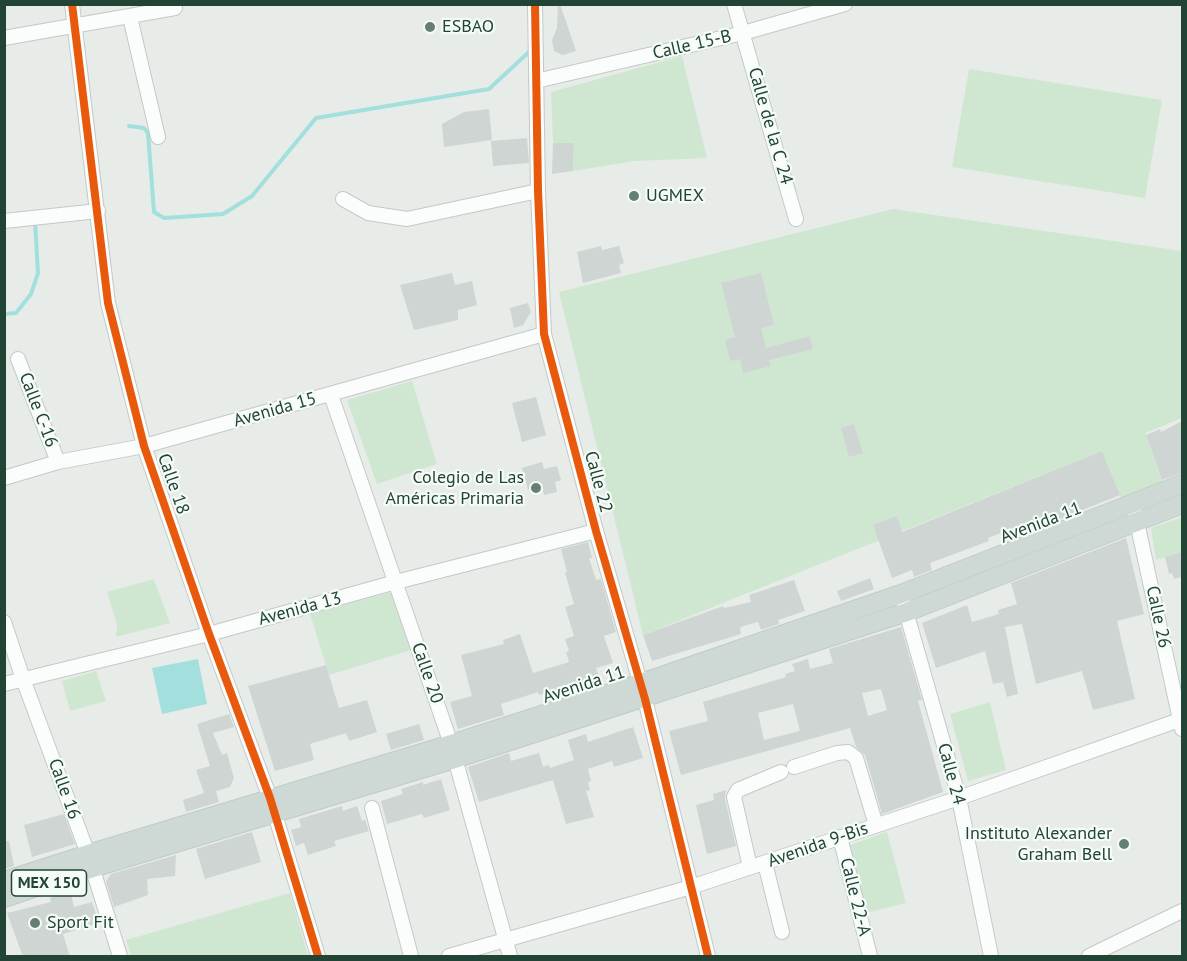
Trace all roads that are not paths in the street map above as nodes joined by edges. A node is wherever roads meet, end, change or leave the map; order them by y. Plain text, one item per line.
1 (72, 4) edge
2 (535, 4) edge
3 (734, 4) edge
4 (845, 4) edge
5 (175, 8) dead end
6 (130, 17) junction
7 (75, 27) junction
8 (743, 33) junction
9 (4, 38) edge
10 (536, 81) junction
11 (158, 137) dead end
12 (538, 191) junction
13 (343, 199) dead end
14 (98, 211) junction
15 (796, 219) dead end
16 (4, 221) edge
17 (544, 334) junction
18 (18, 359) dead end
19 (331, 394) junction
20 (144, 446) junction
21 (58, 462) junction
22 (4, 478) edge
23 (1182, 484) edge
24 (1133, 504) junction
25 (1182, 504) edge
26 (1137, 523) junction
27 (596, 531) junction
28 (1052, 535) junction
29 (1057, 553) junction
30 (396, 582) junction
31 (901, 594) junction
32 (907, 612) junction
33 (4, 622) edge
34 (209, 634) junction
35 (762, 650) junction
36 (23, 679) junction
37 (4, 684) edge
38 (643, 691) junction
39 (1182, 723) edge
40 (453, 752) junction
41 (794, 767) dead end
42 (781, 772) dead end
43 (958, 798) junction
44 (272, 806) junction
45 (372, 808) dead end
46 (876, 825) junction
47 (840, 837) junction
48 (90, 861) junction
49 (765, 863) junction
50 (750, 867) junction
51 (4, 881) edge
52 (691, 887) junction
53 (4, 898) edge
54 (1182, 910) edge
55 (782, 932) dead end
56 (505, 941) junction
57 (120, 957) edge
58 (318, 957) edge
59 (411, 957) edge
60 (449, 957) edge
61 (510, 957) edge
62 (708, 957) edge
63 (870, 957) edge
64 (991, 957) edge
65 (1089, 957) edge

1 - 7 street, Calle 18
2 - 10 street, Calle 22
3 - 8 street
4 - 8 street, Calle 15-B
5 - 6 street
6 - 7 street
6 - 11 street
7 - 9 street
7 - 14 street, Calle 18
8 - 10 street, Calle 15-B
8 - 15 street, Calle de la C 24
10 - 12 street, Calle 22
12 - 13 street
12 - 17 street, Calle 22
14 - 16 street
14 - 20 street, Calle 18
17 - 19 street, Avenida 15
17 - 27 street, Calle 22
18 - 21 street, Calle C-16
19 - 20 street, Avenida 15
19 - 30 street, Calle 20
20 - 21 street, Avenida 15
20 - 34 street, Calle 18
21 - 22 street, Avenida 15
23 - 24 main road, Avenida 11 / MEX 150
24 - 26 street, Calle 26
24 - 28 main road, Avenida 11 / MEX 150
25 - 26 main road, Avenida 11 / MEX 150
26 - 29 main road, Avenida 11 / MEX 150
26 - 39 street, Calle 26
27 - 30 street, Avenida 13
27 - 38 street, Calle 22
28 - 29 main road
28 - 31 main road, Avenida 11 / MEX 150
29 - 32 main road, Avenida 11 / MEX 150
30 - 34 street, Avenida 13
30 - 40 street, Calle 20
31 - 32 street, Calle 24
31 - 35 main road, Avenida 11 / MEX 150
32 - 35 main road, Avenida 11 / MEX 150
32 - 43 street, Calle 24
33 - 36 street, Calle 16
34 - 36 street, Avenida 13
34 - 44 street, Calle 18
35 - 38 main road, Avenida 11 / MEX 150
36 - 37 street, Avenida 13
36 - 48 street, Calle 16
38 - 40 main road, Avenida 11 / MEX 150
38 - 52 street, Calle 22
39 - 43 street, Avenida 9-Bis
40 - 44 main road, Avenida 11 / MEX 150
40 - 56 street, Calle 20
41 - 46 street
42 - 50 street
43 - 46 street, Avenida 9-Bis
43 - 64 street, Calle 24
44 - 48 main road, Avenida 11 / MEX 150
44 - 58 street, Calle 18
45 - 59 street
46 - 47 street, Avenida 9-Bis
47 - 49 street, Avenida 9-Bis
47 - 63 street, Calle 22-A
48 - 51 main road, Avenida 11 / MEX 150
48 - 53 main road, Avenida 11 / MEX 150
48 - 57 street, Calle 16
49 - 50 street, Avenida 9-Bis
49 - 55 street
50 - 52 street, Avenida 9-Bis
52 - 56 street, Avenida 9-Bis
52 - 62 street, Calle 22
54 - 65 street
56 - 60 street, Avenida 9-Bis
56 - 61 street, Calle 20

